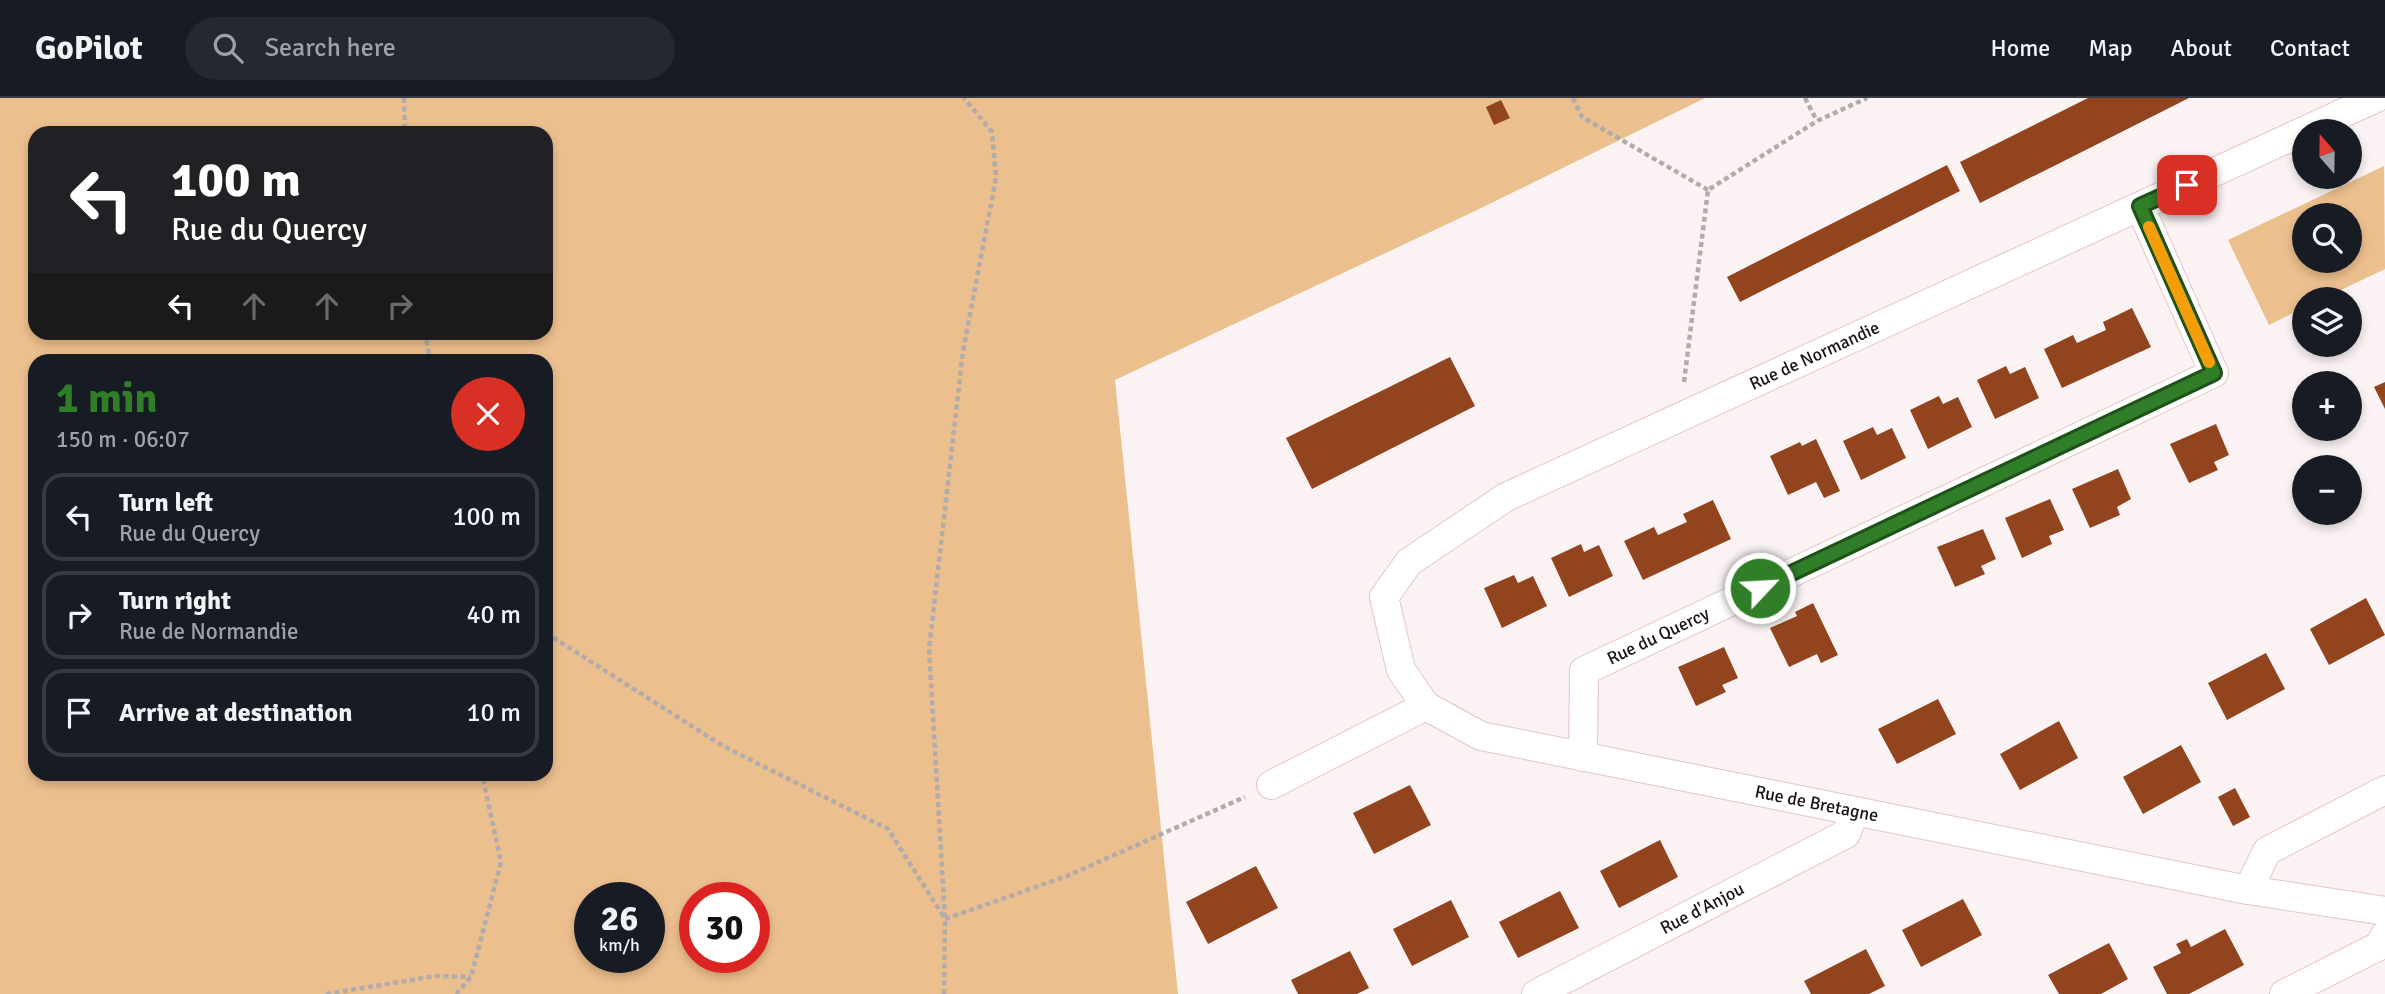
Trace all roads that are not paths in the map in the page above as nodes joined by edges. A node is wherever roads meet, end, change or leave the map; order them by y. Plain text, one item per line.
1 (2376, 98) edge
2 (2140, 206) junction
3 (1426, 706) junction
4 (1583, 757) junction
5 (1271, 785) road end
6 (2385, 790) edge
7 (1855, 811) junction
8 (2249, 890) junction
9 (2385, 911) edge
10 (2385, 935) edge
11 (1536, 994) edge
12 (2284, 994) edge

1 - 2 street, Rue de Normandie
2 - 3 street, Rue de Normandie
2 - 4 street, Rue du Quercy
3 - 4 street, Rue de Bretagne
3 - 5 street
4 - 7 street, Rue de Bretagne
6 - 8 street
7 - 8 street, Rue de Bretagne
7 - 11 street, Rue d'Anjou
8 - 9 street, Rue de Bretagne
10 - 12 street

